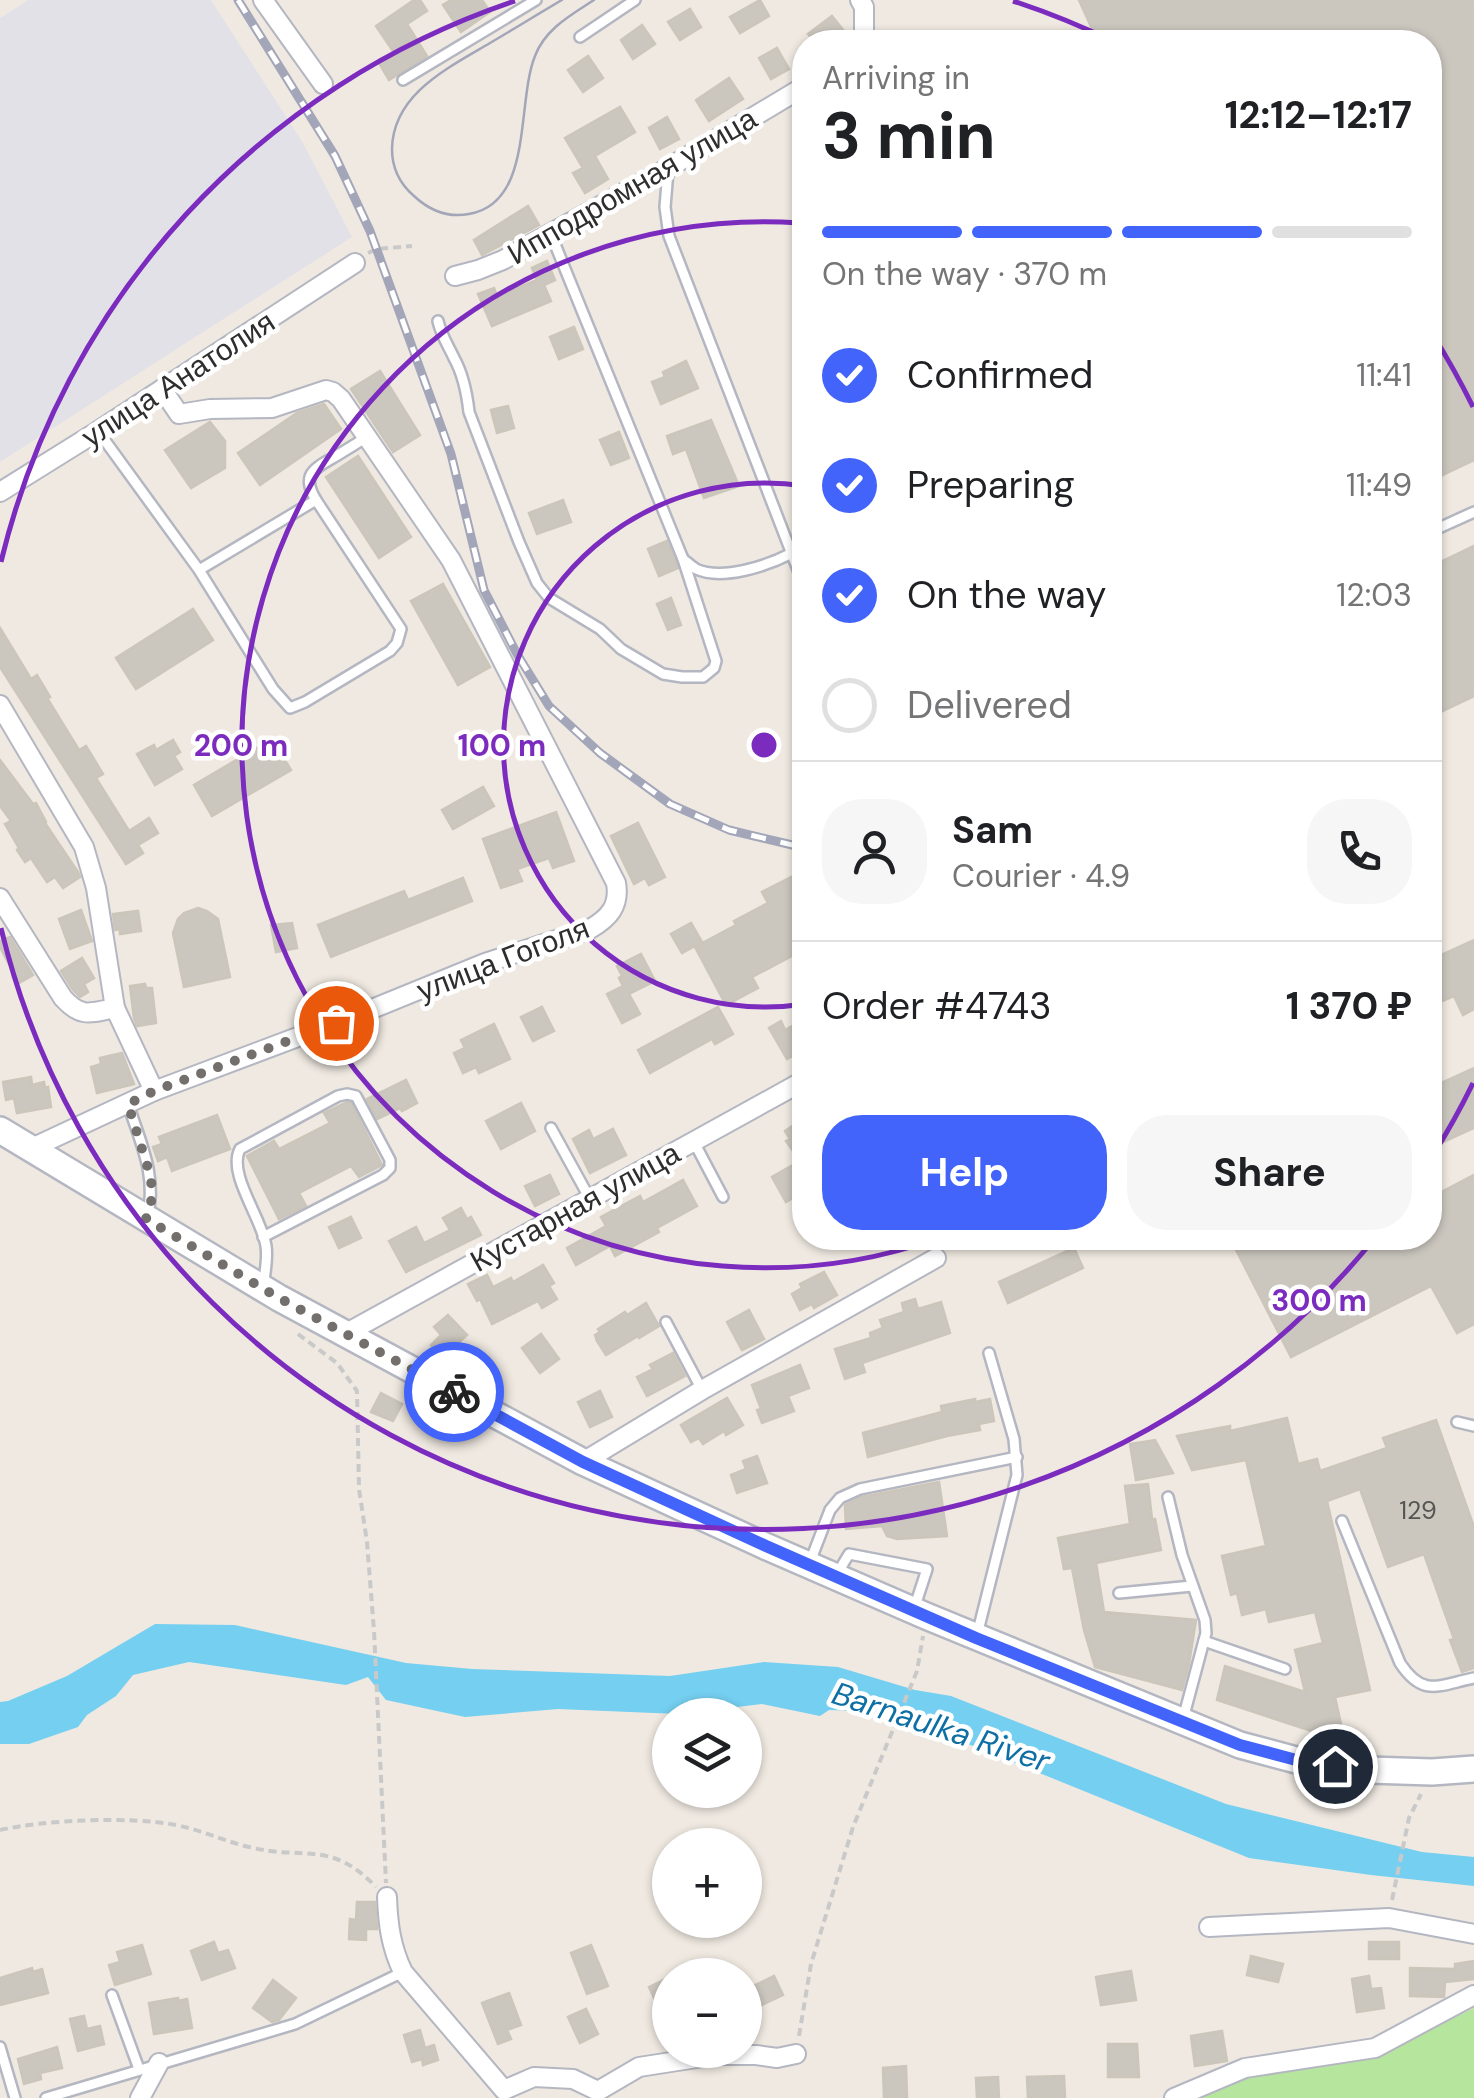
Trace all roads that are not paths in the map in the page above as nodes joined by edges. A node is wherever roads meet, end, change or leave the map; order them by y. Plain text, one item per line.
1 (536, 0) edge
2 (635, 0) edge
3 (860, 0) edge
4 (269, 2) edge
5 (863, 30) edge
6 (580, 36) dead end
7 (403, 80) dead end
8 (322, 84) dead end
9 (792, 94) edge
10 (668, 168) junction
11 (550, 232) junction
12 (359, 259) road end
13 (455, 276) dead end
14 (438, 321) dead end
15 (162, 390) junction
16 (98, 431) junction
17 (366, 438) junction
18 (0, 492) edge
19 (316, 500) junction
20 (1474, 512) edge
21 (1442, 527) edge
22 (792, 553) joint
23 (683, 559) junction
24 (199, 570) junction
25 (0, 706) edge
26 (0, 898) edge
27 (115, 1008) junction
28 (792, 1087) edge
29 (154, 1091) junction
30 (128, 1104) junction
31 (551, 1128) dead end
32 (0, 1130) edge
33 (694, 1142) junction
34 (32, 1148) junction
35 (723, 1196) dead end
36 (590, 1199) junction
37 (146, 1219) junction
38 (263, 1237) junction
39 (936, 1258) dead end
40 (263, 1289) junction
41 (666, 1322) dead end
42 (345, 1334) junction
43 (989, 1353) dead end
44 (702, 1390) junction
45 (1457, 1422) dead end
46 (1474, 1426) edge
47 (1017, 1457) junction
48 (583, 1462) junction
49 (1168, 1497) dead end
50 (1342, 1521) dead end
51 (809, 1565) junction
52 (835, 1576) junction
53 (1192, 1586) junction
54 (1119, 1594) dead end
55 (920, 1614) junction
56 (976, 1638) junction
57 (1204, 1641) junction
58 (1285, 1669) dead end
59 (1474, 1678) edge
60 (1182, 1722) junction
61 (1474, 1769) edge
62 (386, 1897) road end
63 (1209, 1926) dead end
64 (1474, 1934) edge
65 (403, 1972) junction
66 (112, 1995) dead end
67 (1474, 1995) edge
68 (0, 2047) edge
69 (796, 2054) road end
70 (159, 2063) junction
71 (140, 2069) junction
72 (598, 2094) edge
73 (16, 2098) edge
74 (46, 2098) edge
75 (140, 2098) edge
76 (1174, 2098) edge

1 - 7 lane
2 - 6 lane
3 - 5 street
4 - 8 street
9 - 10 street, Ипподромная улица
10 - 11 street, Ипподромная улица
10 - 22 lane
11 - 13 street, Ипподромная улица
11 - 23 lane
12 - 15 street, улица Анатолия
14 - 23 lane
15 - 16 street, улица Анатолия
15 - 17 street
16 - 18 street, улица Анатолия
16 - 24 lane
17 - 19 lane
17 - 29 street, улица Гоголя
19 - 24 lane
19 - 24 lane
20 - 21 lane
22 - 23 lane
25 - 27 street
26 - 27 street
27 - 29 street
28 - 33 street, Кустарная улица
29 - 30 street, улица Гоголя
30 - 34 street, улица Гоголя
30 - 37 lane
31 - 36 lane
32 - 34 main road
33 - 35 lane
33 - 36 street, Кустарная улица
34 - 37 main road
36 - 42 street, Кустарная улица
37 - 40 main road
38 - 38 lane
38 - 40 lane
39 - 44 street
40 - 42 main road
41 - 44 lane
42 - 48 main road
43 - 47 lane
44 - 48 street
45 - 46 lane
47 - 51 lane
47 - 56 lane
48 - 51 main road
49 - 53 lane
50 - 59 lane
51 - 52 main road
52 - 55 main road
52 - 55 lane
53 - 54 lane
53 - 57 lane
55 - 56 main road
56 - 60 main road
57 - 58 lane
57 - 60 lane
60 - 61 main road
62 - 65 street
63 - 64 street
65 - 70 lane
65 - 72 street
66 - 71 lane
67 - 76 street
68 - 73 lane
69 - 72 street
70 - 71 lane
70 - 75 street
71 - 74 lane

